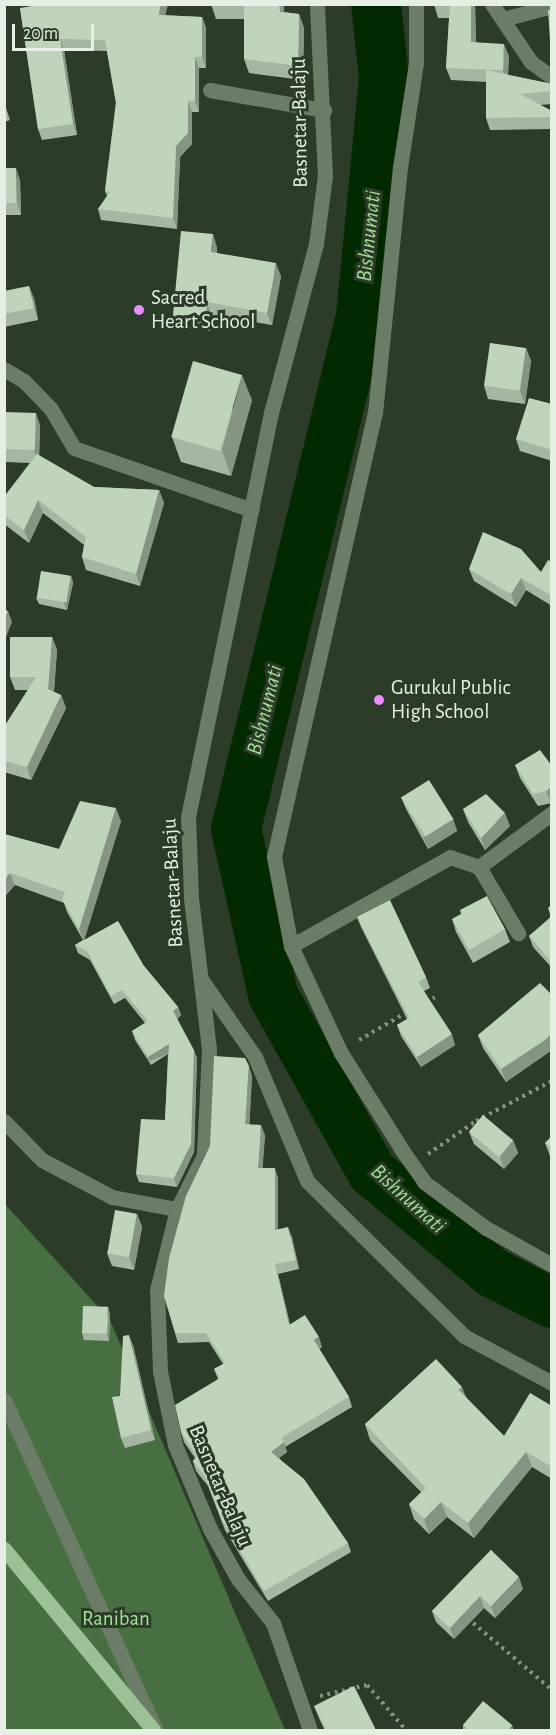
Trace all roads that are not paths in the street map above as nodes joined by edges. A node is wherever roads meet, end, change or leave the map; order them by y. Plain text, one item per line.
1 (317, 4) edge
2 (416, 4) edge
3 (492, 4) edge
4 (552, 6) edge
5 (503, 19) junction
6 (552, 77) edge
7 (210, 90) dead end
8 (324, 110) junction
9 (4, 369) edge
10 (252, 510) junction
11 (552, 813) edge
12 (479, 867) junction
13 (519, 933) dead end
14 (291, 946) junction
15 (200, 977) junction
16 (4, 1121) edge
17 (177, 1209) junction
18 (552, 1265) edge
19 (552, 1383) edge
20 (4, 1400) edge
21 (4, 1549) edge
22 (154, 1731) edge
23 (310, 1731) edge

1 - 8 street, Basnetar-Balaju
2 - 14 street
3 - 5 street
4 - 5 street
5 - 6 street
7 - 8 street
8 - 10 street, Basnetar-Balaju
9 - 10 street
10 - 15 street, Basnetar-Balaju
11 - 12 street
12 - 13 street
12 - 14 street
14 - 18 street
15 - 17 street, Basnetar-Balaju
15 - 19 street
16 - 17 street
17 - 23 street, Basnetar-Balaju
20 - 22 street
21 - 22 main road

